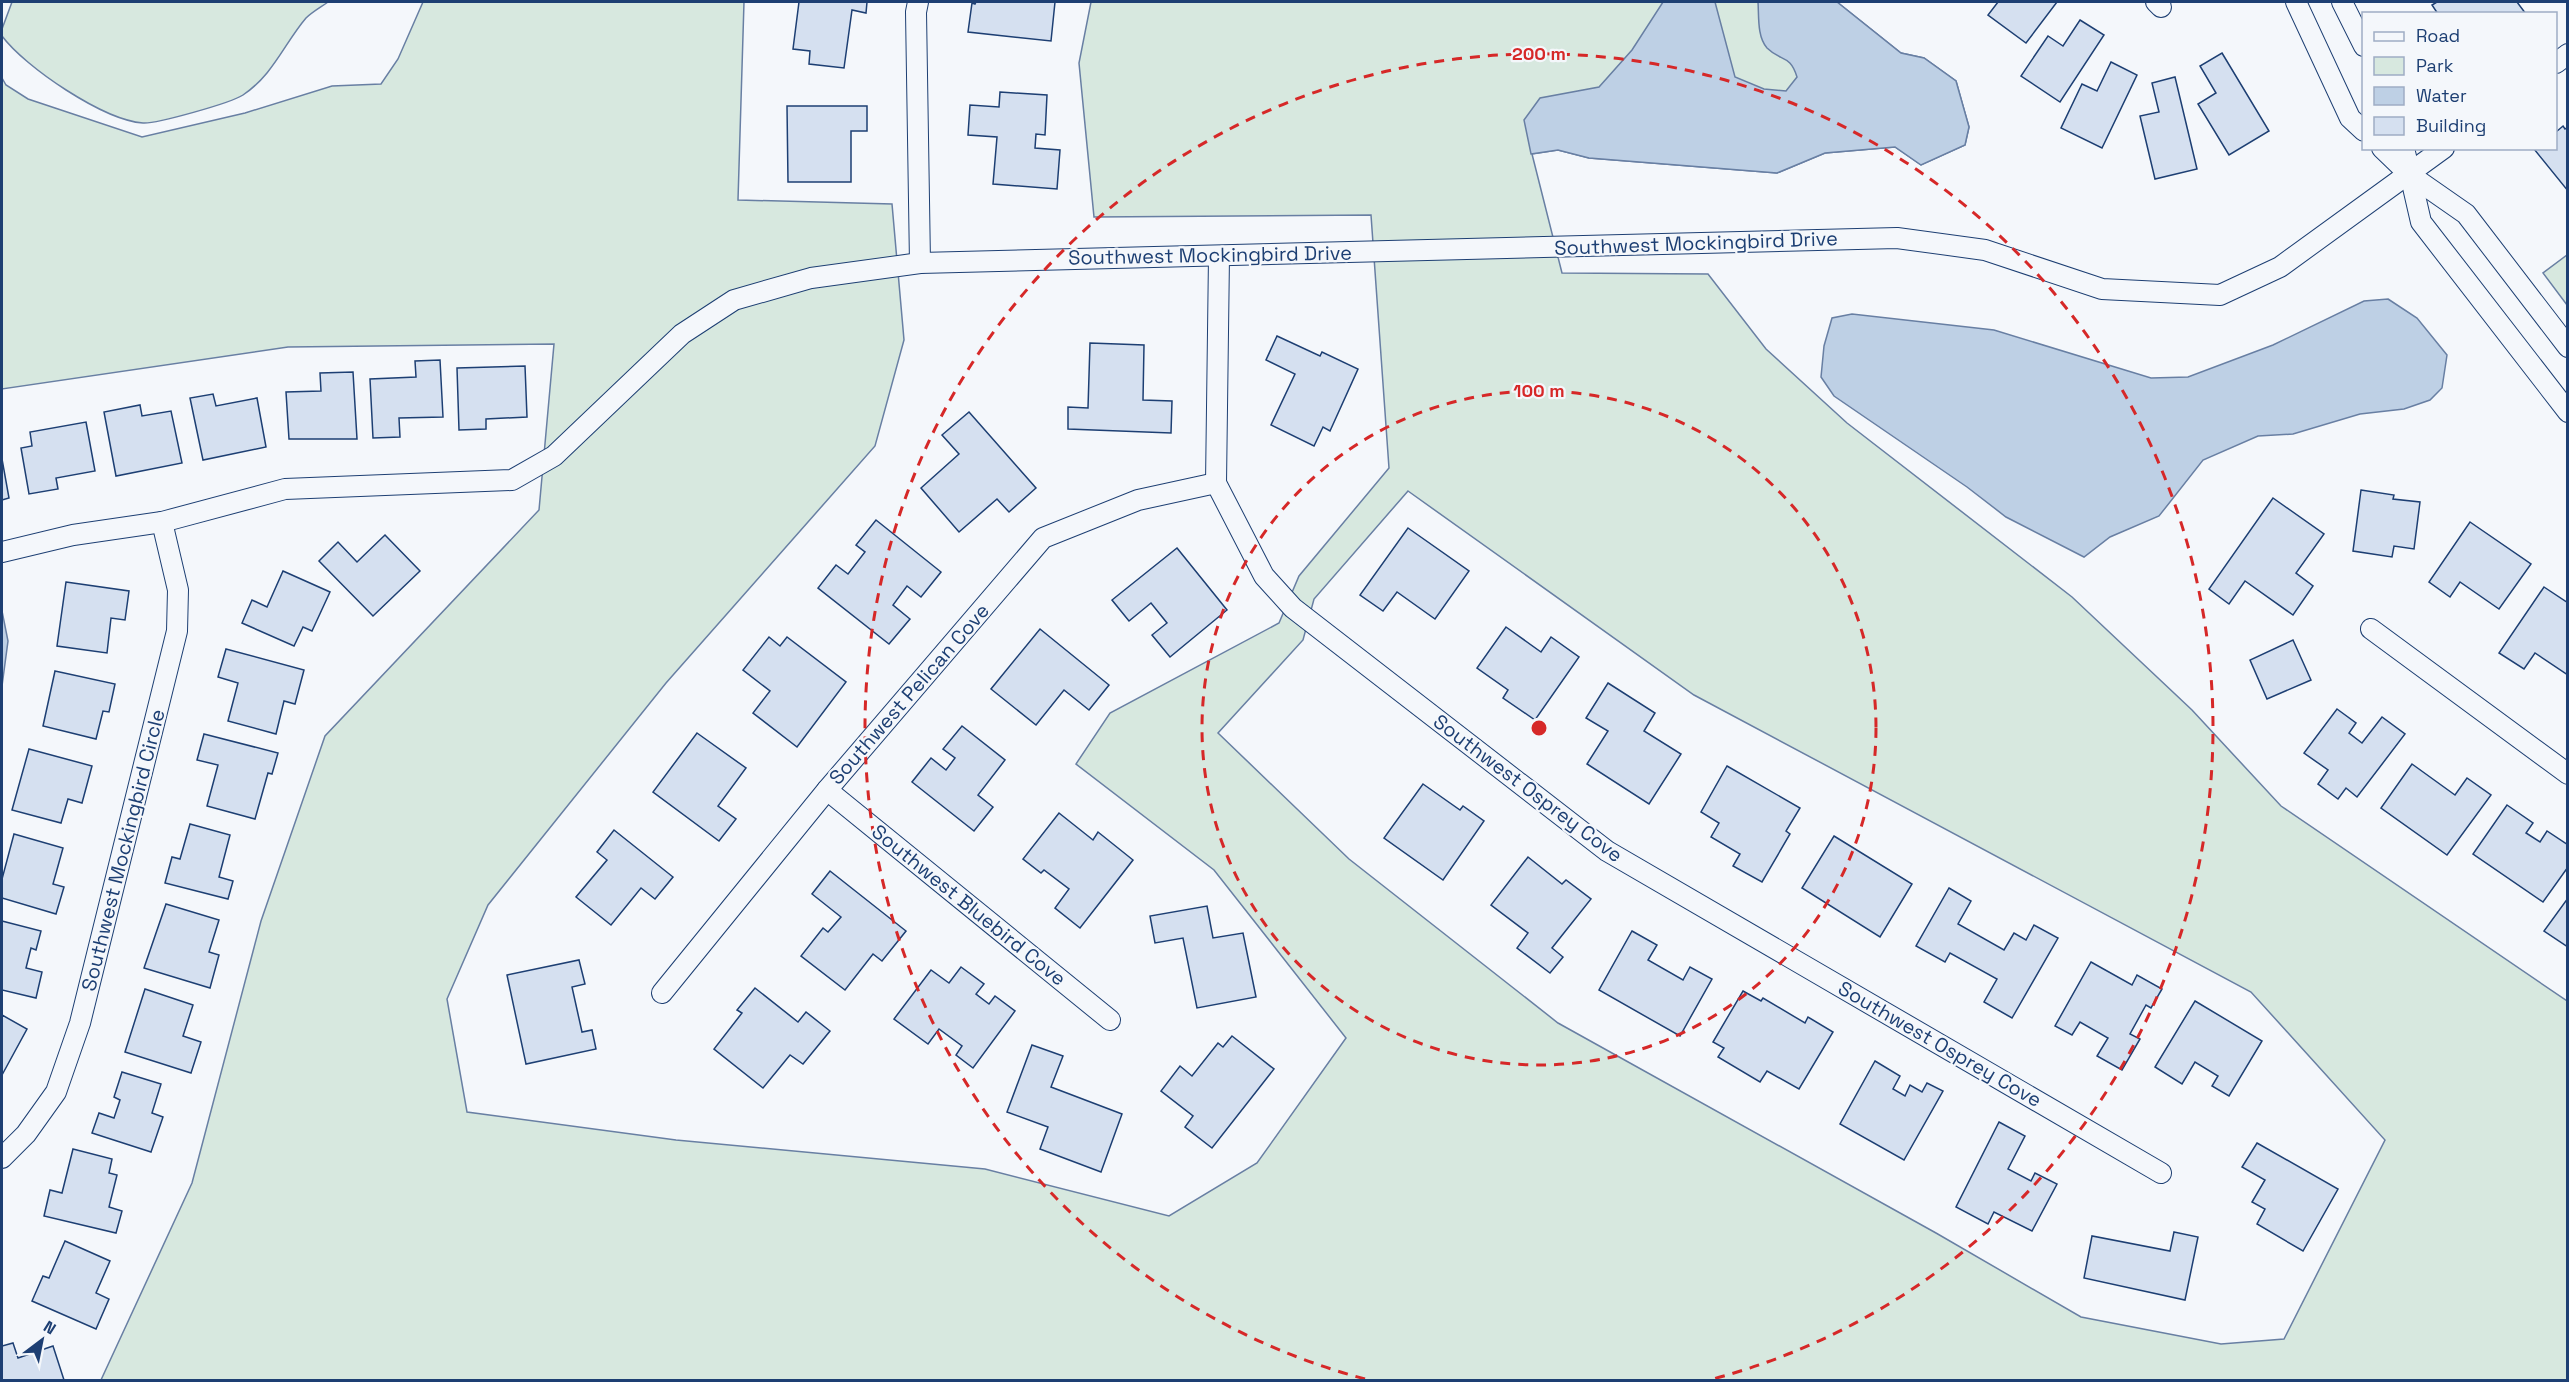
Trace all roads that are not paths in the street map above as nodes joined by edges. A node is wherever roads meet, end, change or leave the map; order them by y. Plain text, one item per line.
1 (918, 2) edge
2 (2296, 2) edge
3 (2342, 2) edge
4 (2362, 41) edge
5 (2362, 129) edge
6 (2384, 150) edge
7 (2404, 150) edge
8 (2441, 150) edge
9 (2410, 175) junction
10 (1219, 256) junction
11 (920, 262) junction
12 (2568, 347) edge
13 (2568, 412) edge
14 (1216, 483) junction
15 (162, 522) junction
16 (2, 552) edge
17 (2371, 629) dead end
18 (2568, 774) edge
19 (828, 790) junction
20 (662, 993) dead end
21 (1110, 1020) dead end
22 (2, 1158) edge
23 (2162, 1173) dead end

1 - 11 street
2 - 5 street
3 - 4 street
6 - 9 street
7 - 9 street
8 - 9 street, Southwest Mockingbird Drive
9 - 10 street, Southwest Mockingbird Drive
9 - 12 street
9 - 13 street
10 - 11 street, Southwest Mockingbird Drive
10 - 14 street, Southwest Osprey Cove
11 - 15 street, Southwest Mockingbird Drive
14 - 19 street, Southwest Pelican Cove
14 - 23 street, Southwest Osprey Cove
15 - 16 street, Southwest Mockingbird Drive
15 - 22 street, Southwest Mockingbird Circle
17 - 18 street
19 - 20 street, Southwest Pelican Cove
19 - 21 street, Southwest Bluebird Cove

